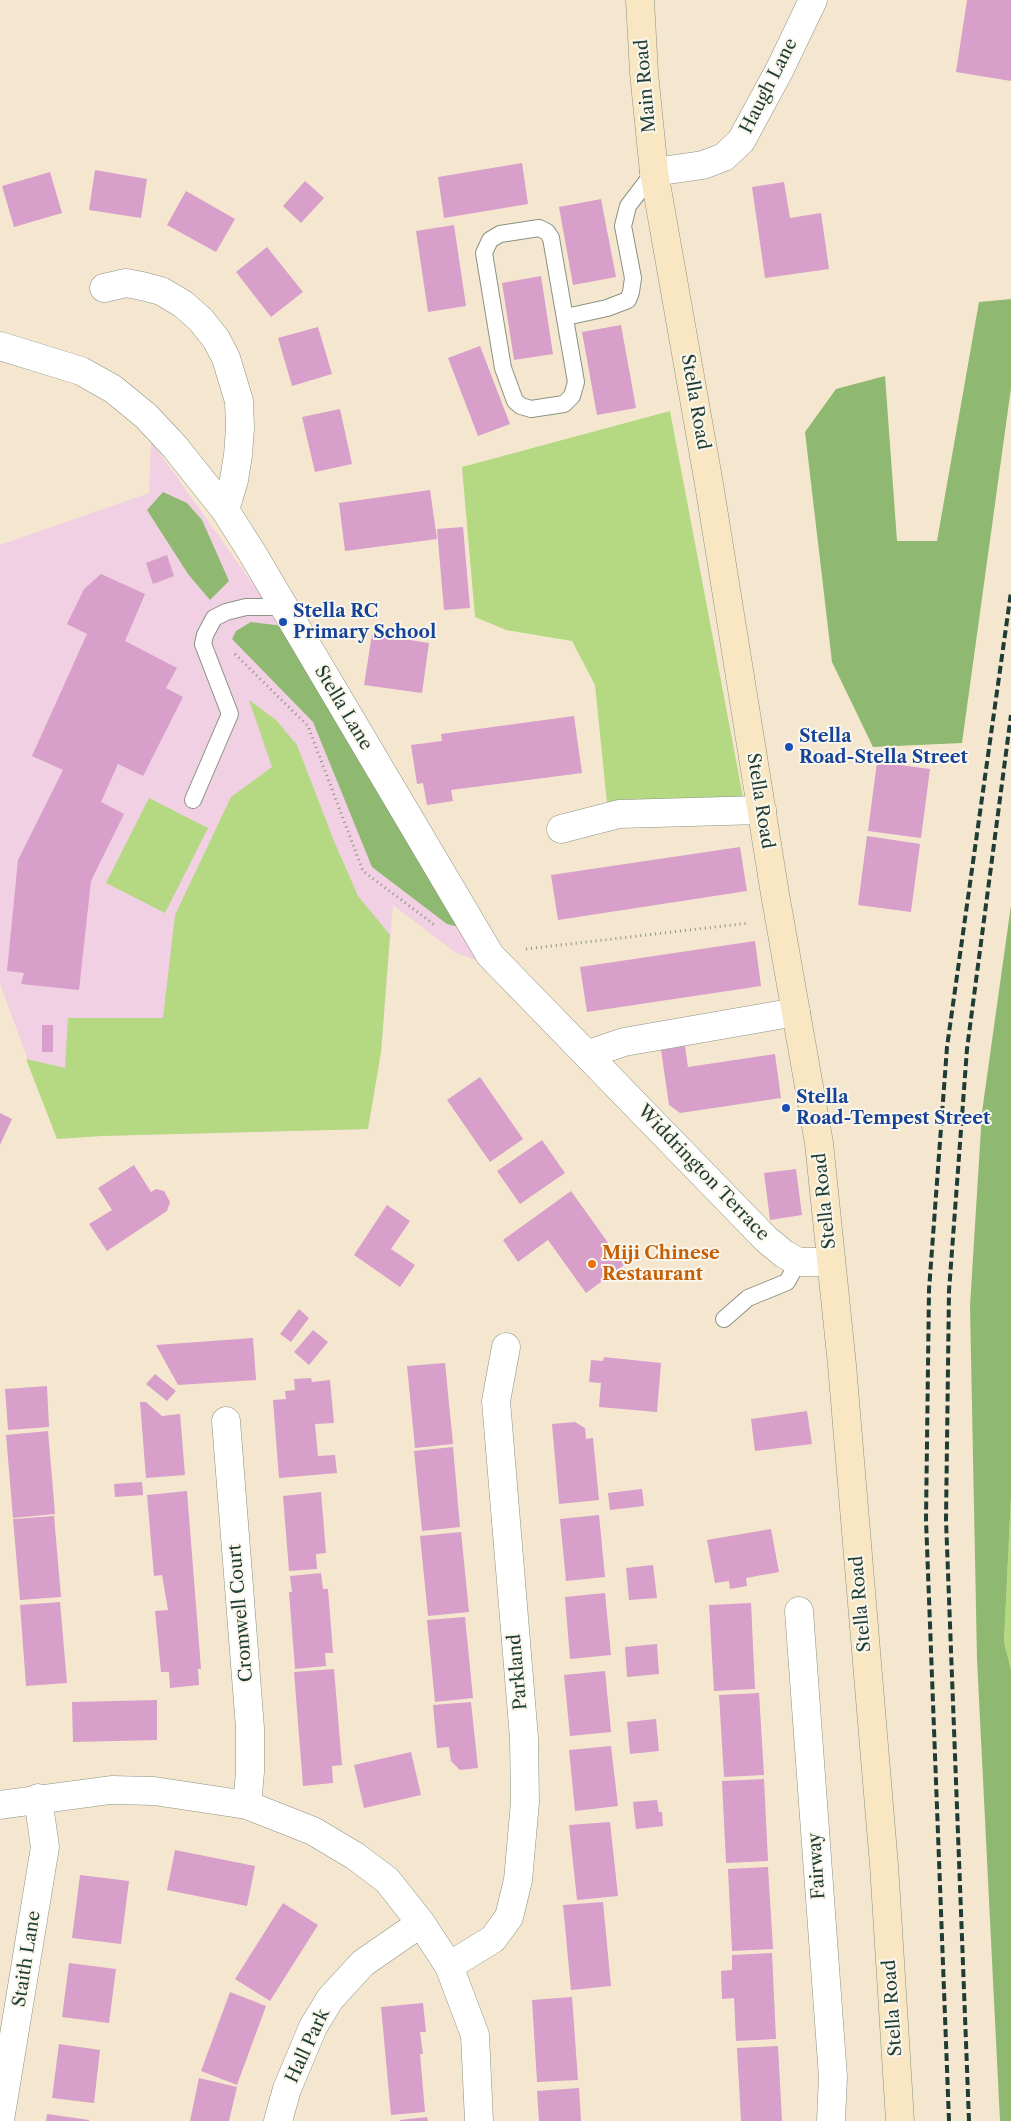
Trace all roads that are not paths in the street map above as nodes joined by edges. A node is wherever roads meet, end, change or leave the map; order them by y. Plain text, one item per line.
1 (640, 0) edge
2 (813, 0) edge
3 (654, 172) junction
4 (104, 288) dead end
5 (566, 317) junction
6 (0, 346) edge
7 (225, 510) junction
8 (283, 607) junction
9 (193, 800) dead end
10 (762, 810) junction
11 (561, 829) dead end
12 (796, 1012) junction
13 (589, 1054) junction
14 (798, 1262) junction
15 (831, 1262) junction
16 (724, 1319) dead end
17 (506, 1347) dead end
18 (226, 1421) dead end
19 (799, 1611) dead end
20 (38, 1798) junction
21 (0, 1805) edge
22 (247, 1805) junction
23 (421, 1923) junction
24 (449, 1966) junction
25 (0, 2120) edge
26 (278, 2121) edge
27 (479, 2121) edge
28 (830, 2121) edge
29 (900, 2121) edge

1 - 3 main road, Main Road
2 - 3 street, Haugh Lane
3 - 5 lane
3 - 10 main road, Stella Road
4 - 7 street
5 - 5 lane
6 - 7 street, Stella Lane
7 - 8 street, Stella Lane
8 - 9 lane
8 - 13 street, Stella Lane
10 - 11 street
10 - 12 main road, Stella Road
12 - 13 street
12 - 15 main road, Stella Road
13 - 14 street, Widdrington Terrace
14 - 15 street
14 - 16 lane
15 - 29 main road, Stella Road
17 - 24 street, Parkland
18 - 22 street, Cromwell Court
19 - 28 street, Fairway
20 - 21 street
20 - 22 street
20 - 25 street, Staith Lane
22 - 23 street
23 - 24 street
23 - 26 street, Hall Park
24 - 27 street

